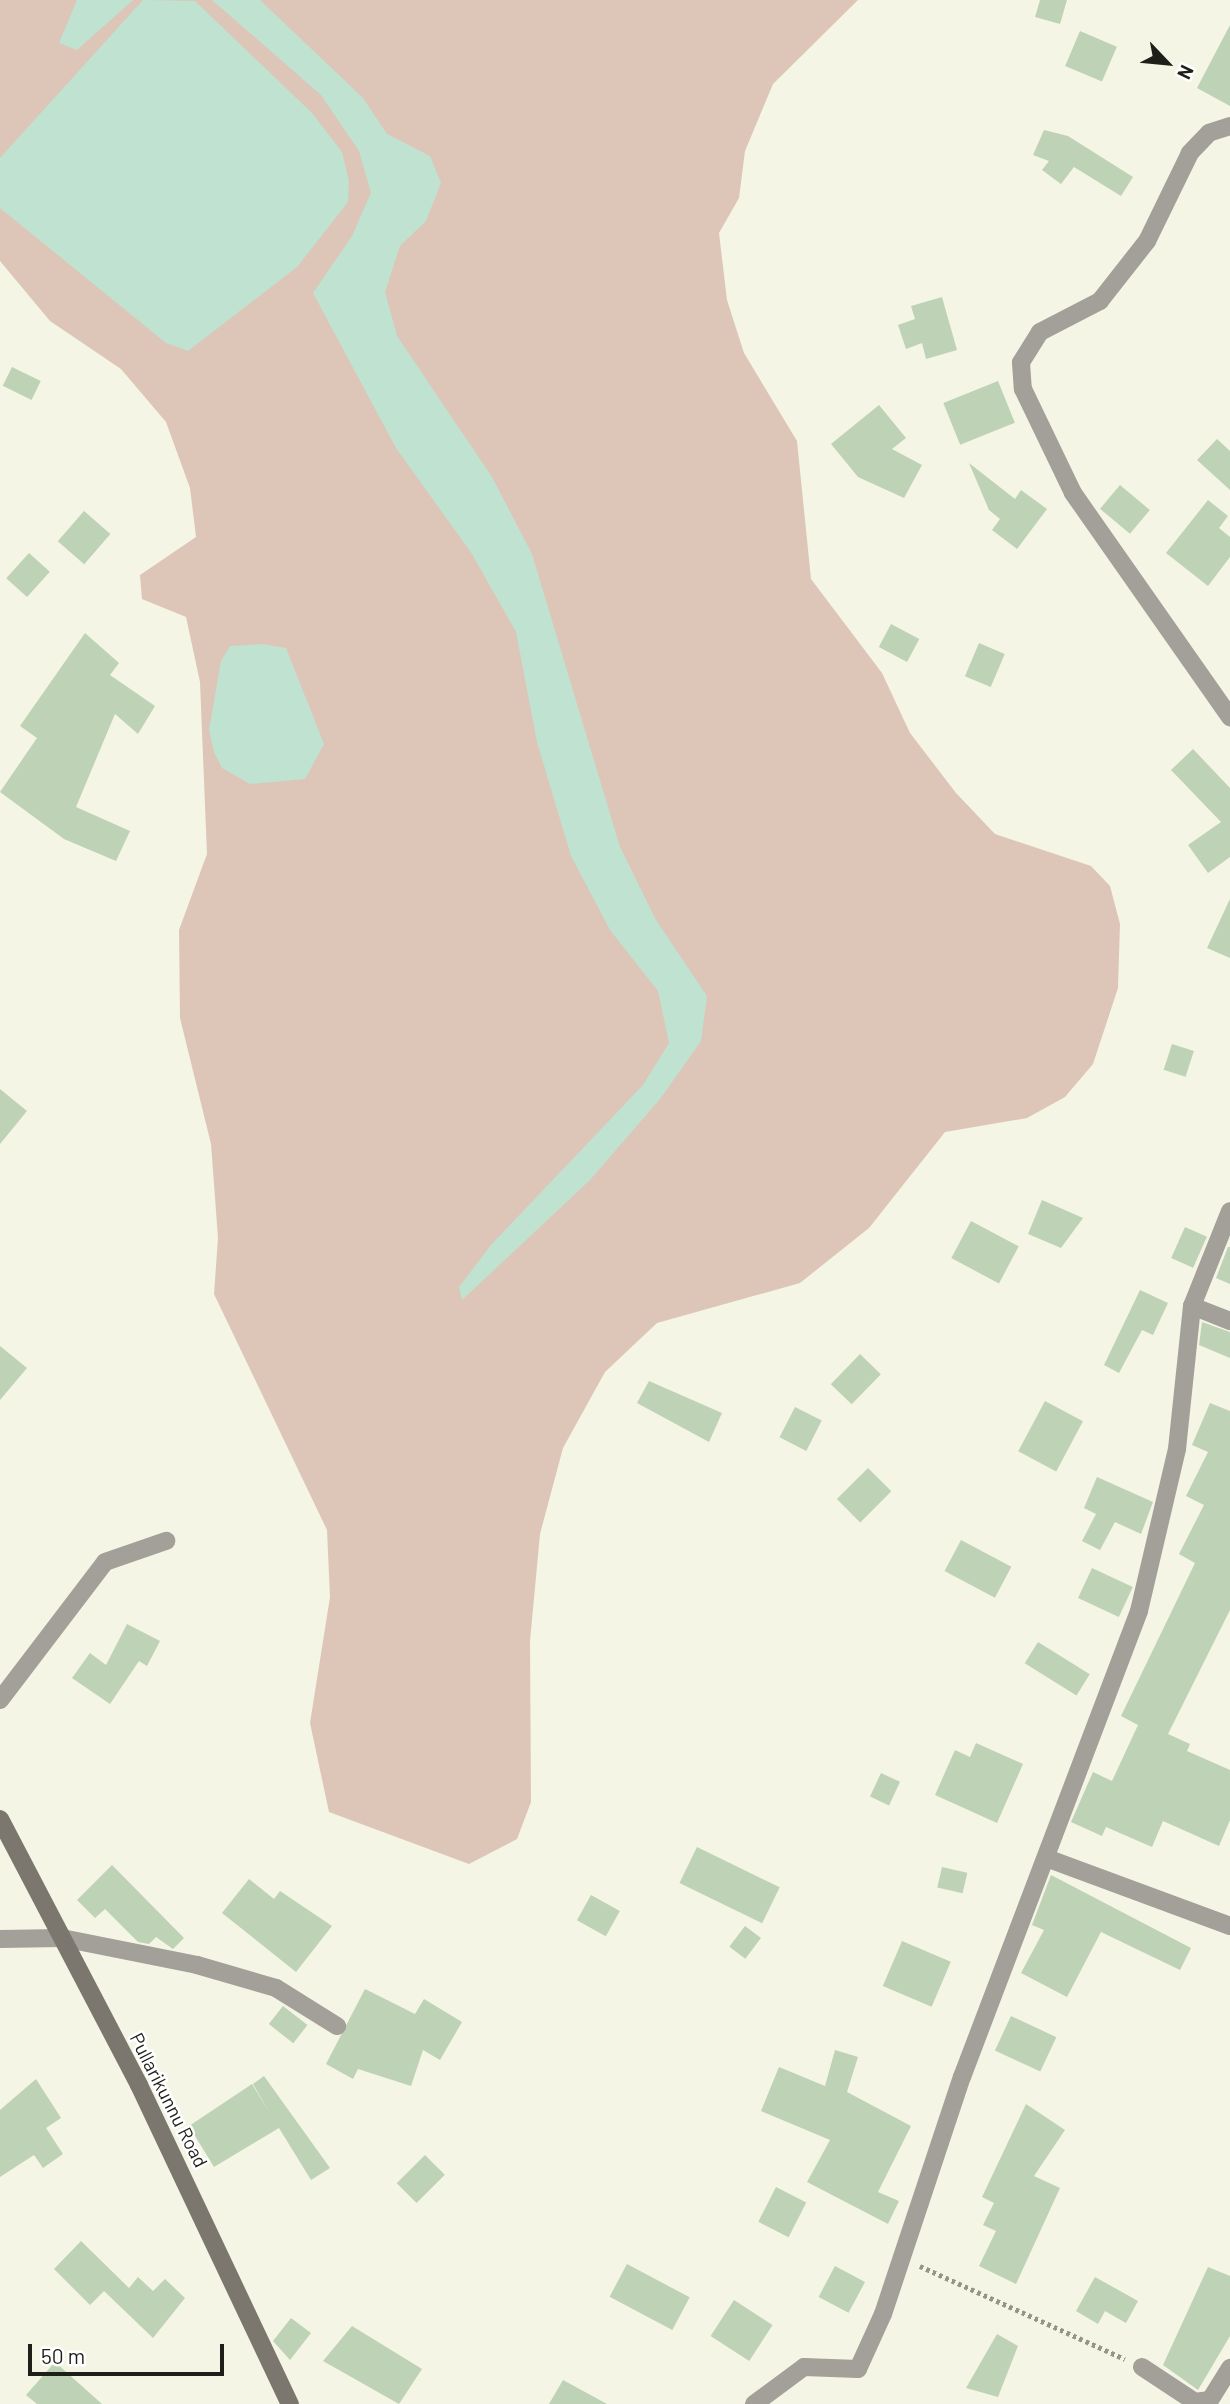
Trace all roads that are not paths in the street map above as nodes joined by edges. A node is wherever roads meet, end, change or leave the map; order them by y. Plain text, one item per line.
1 (1230, 126) edge
2 (1230, 717) edge
3 (1230, 1211) edge
4 (1192, 1306) junction
5 (1230, 1321) edge
6 (166, 1541) dead end
7 (0, 1700) edge
8 (0, 1819) edge
9 (1049, 1859) junction
10 (1230, 1926) edge
11 (62, 1938) junction
12 (0, 1939) edge
13 (337, 2026) dead end
14 (1142, 2367) road end
15 (1230, 2368) edge
16 (1212, 2402) edge
17 (290, 2404) edge
18 (754, 2404) edge

1 - 2 street
3 - 4 street
4 - 5 street
4 - 9 street
6 - 7 street
8 - 11 main road, Pullarikunnu Road
9 - 10 street
9 - 18 street
11 - 12 street
11 - 13 street
11 - 17 main road, Pullarikunnu Road
14 - 16 street
15 - 16 street

